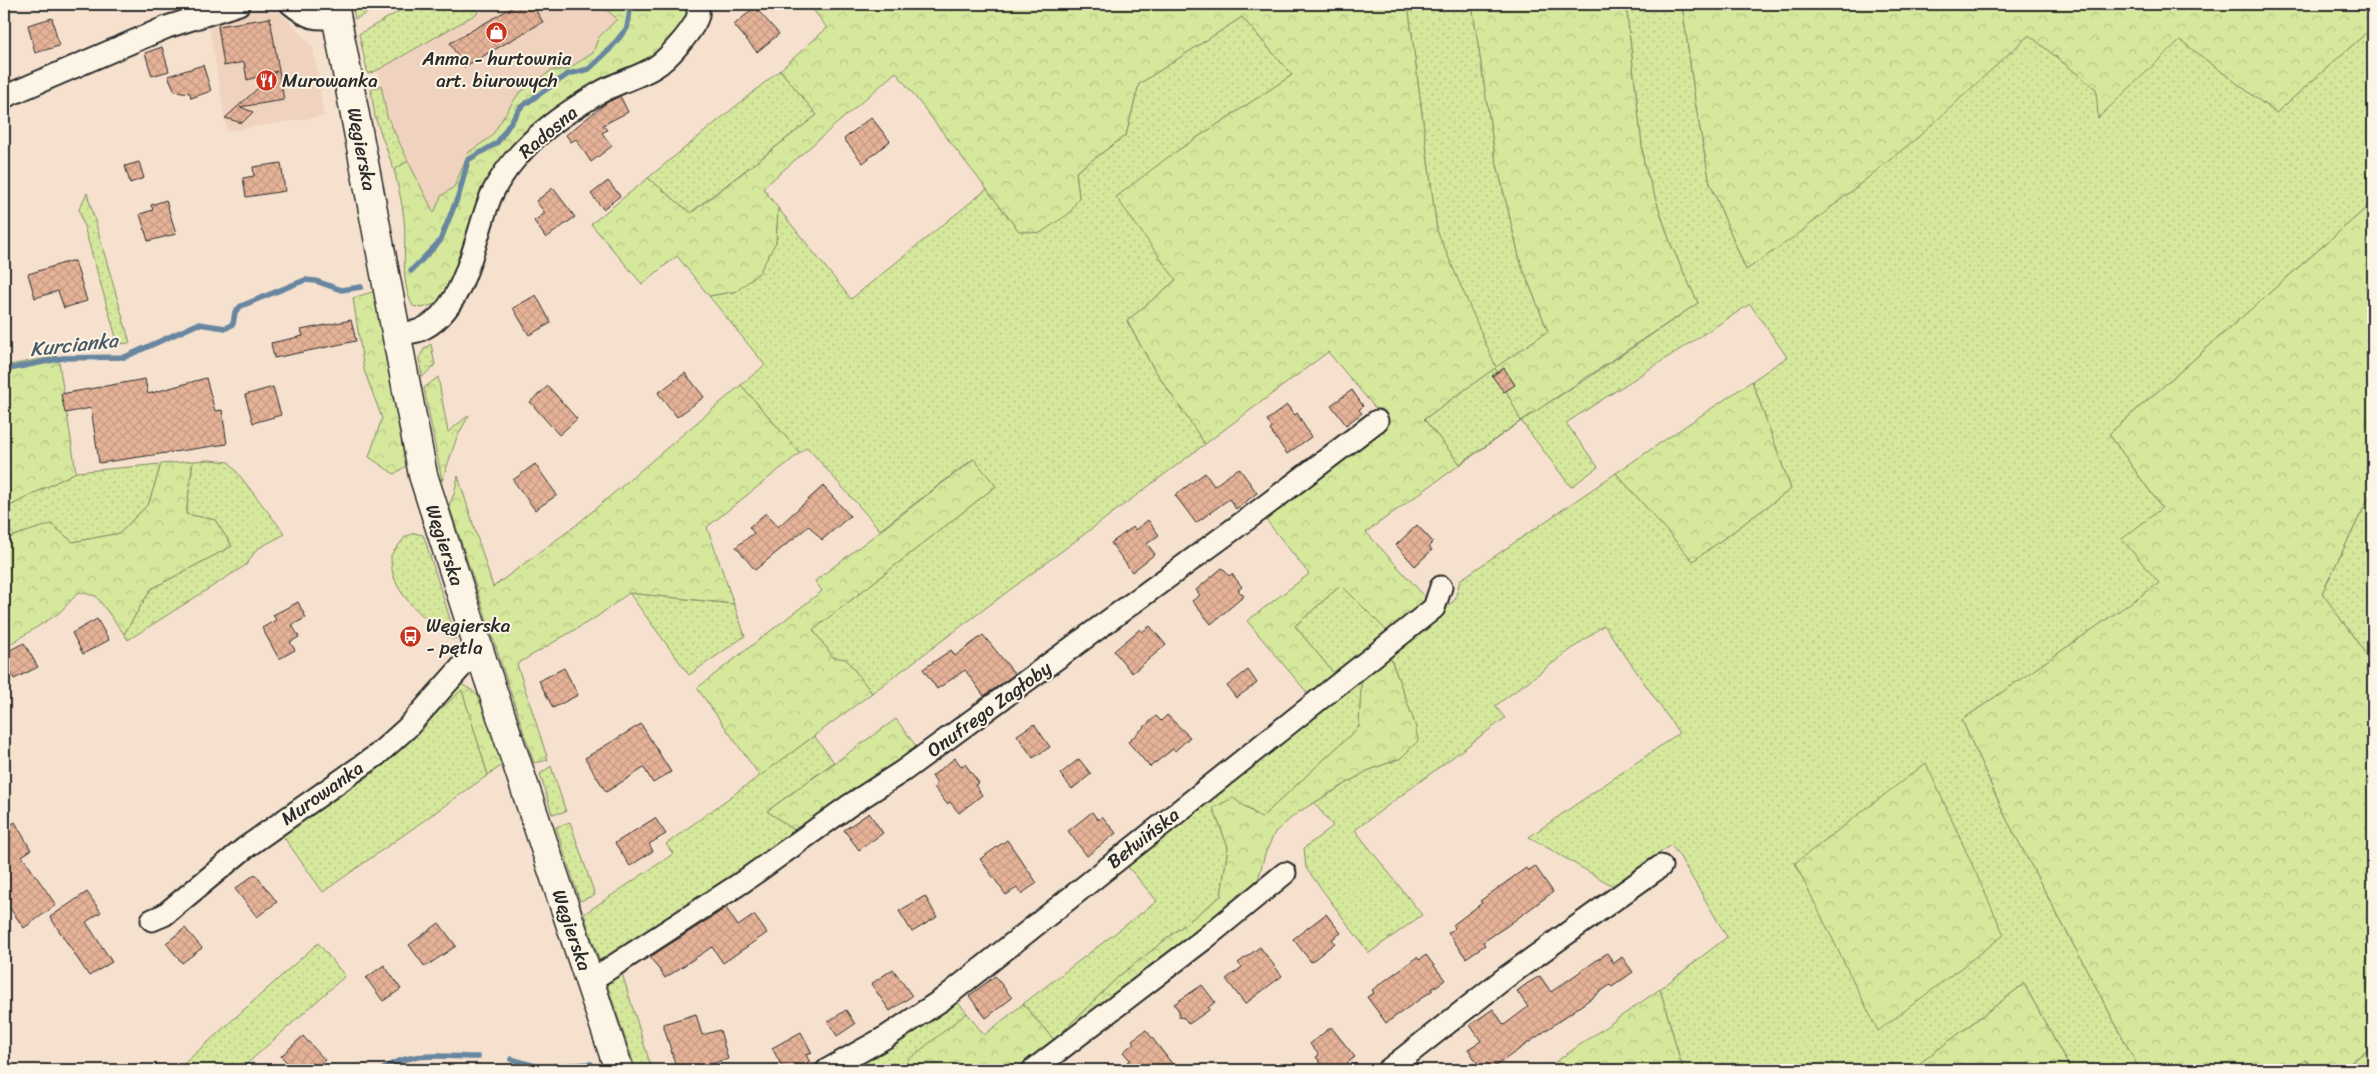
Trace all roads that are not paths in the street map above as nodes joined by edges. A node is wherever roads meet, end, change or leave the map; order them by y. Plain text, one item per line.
1 (239, 4) edge
2 (291, 4) edge
3 (697, 4) edge
4 (336, 11) edge
5 (4, 97) edge
6 (397, 334) junction
7 (1377, 421) dead end
8 (1441, 588) dead end
9 (482, 659) junction
10 (1661, 866) dead end
11 (1285, 872) dead end
12 (152, 920) dead end
13 (590, 981) junction
14 (619, 1070) edge
15 (827, 1070) edge
16 (1033, 1070) edge
17 (1388, 1070) edge

1 - 5 street
2 - 4 street
3 - 6 street, Radosna
4 - 6 main road, Węgierska
6 - 9 main road, Węgierska
7 - 13 street, Onufrego Zagłoby
8 - 15 street, Bełwińska
9 - 12 street, Murowanka
9 - 13 main road, Węgierska
10 - 17 street
11 - 16 street
13 - 14 main road, Węgierska

